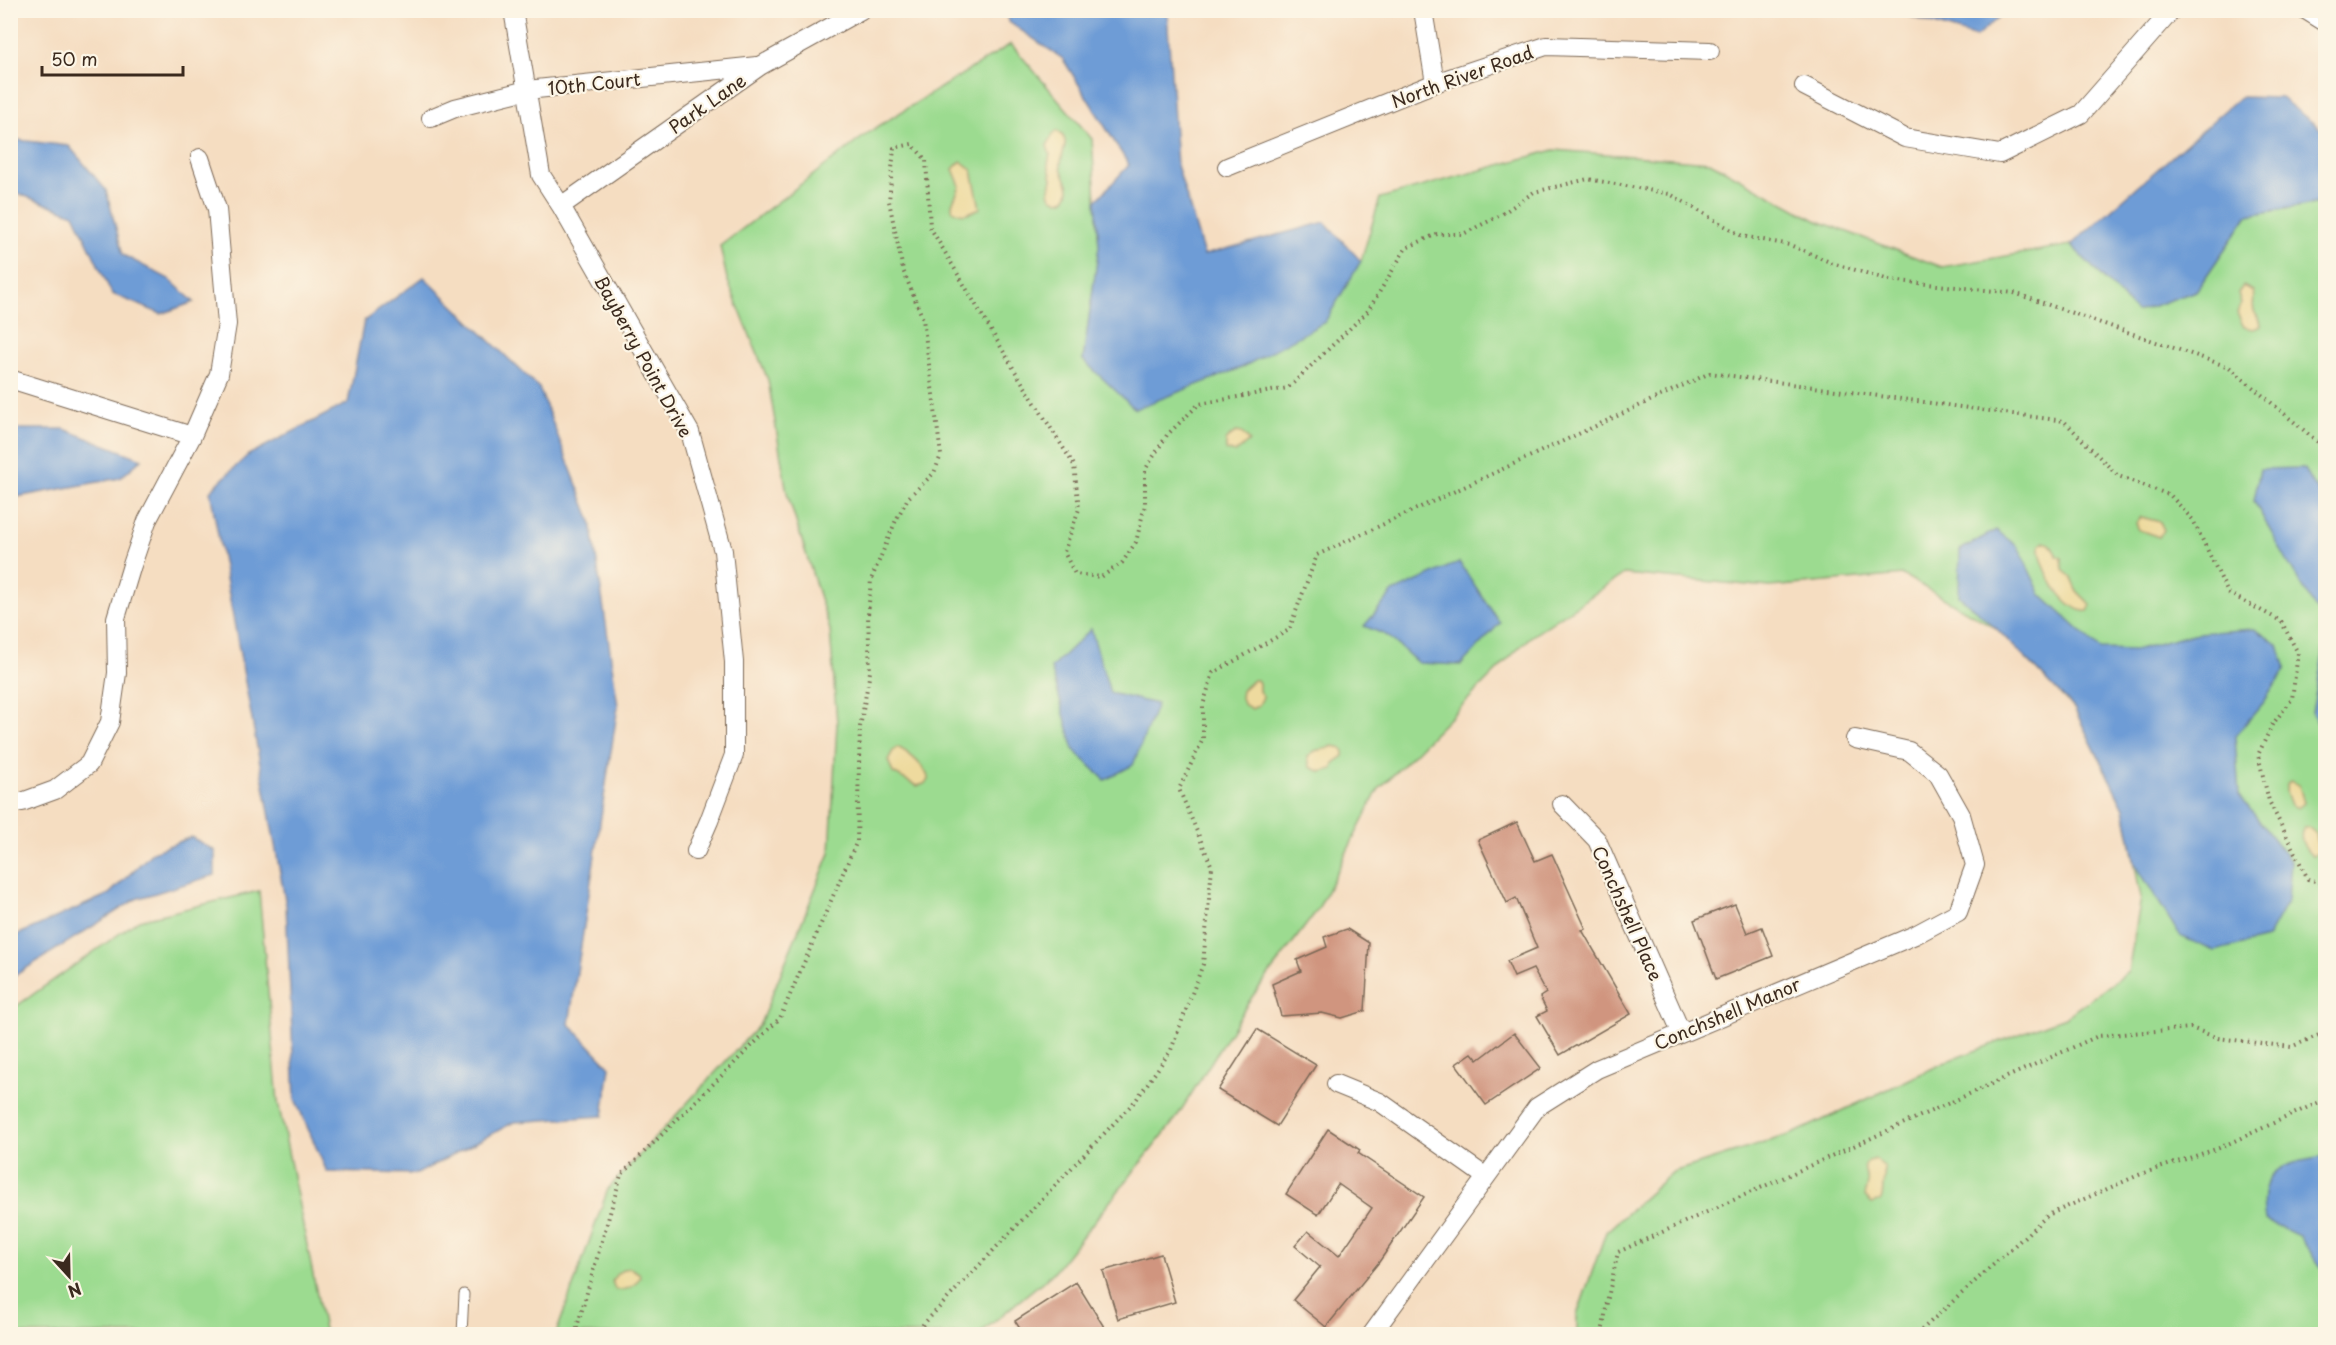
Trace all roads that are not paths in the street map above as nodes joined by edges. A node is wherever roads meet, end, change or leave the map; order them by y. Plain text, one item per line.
1 (513, 10) edge
2 (861, 10) edge
3 (1423, 10) edge
4 (2172, 10) edge
5 (2296, 10) edge
6 (2325, 28) edge
7 (1710, 51) dead end
8 (760, 66) junction
9 (1435, 83) junction
10 (1804, 86) dead end
11 (527, 90) junction
12 (431, 118) dead end
13 (200, 158) dead end
14 (1227, 167) dead end
15 (561, 206) junction
16 (10, 379) edge
17 (192, 436) junction
18 (1855, 739) dead end
19 (10, 803) edge
20 (1563, 804) dead end
21 (696, 852) dead end
22 (1681, 1032) junction
23 (1335, 1084) dead end
24 (1486, 1177) junction
25 (464, 1294) dead end
26 (462, 1335) edge
27 (1372, 1335) edge

1 - 11 street, Bayberry Point Drive
2 - 8 street, Park Lane
3 - 9 street
4 - 10 street
5 - 6 lane
7 - 9 street, North River Road
8 - 11 street, 10th Court
8 - 15 street, Park Lane
9 - 14 street, North River Road
11 - 12 street, 10th Court
11 - 15 street, Bayberry Point Drive
13 - 17 street
15 - 21 street, Bayberry Point Drive
16 - 17 street
17 - 19 street
18 - 22 street, Conchshell Manor
20 - 22 street, Conchshell Place
22 - 24 street, Conchshell Manor
23 - 24 street
24 - 27 street, Conchshell Manor
25 - 26 lane

